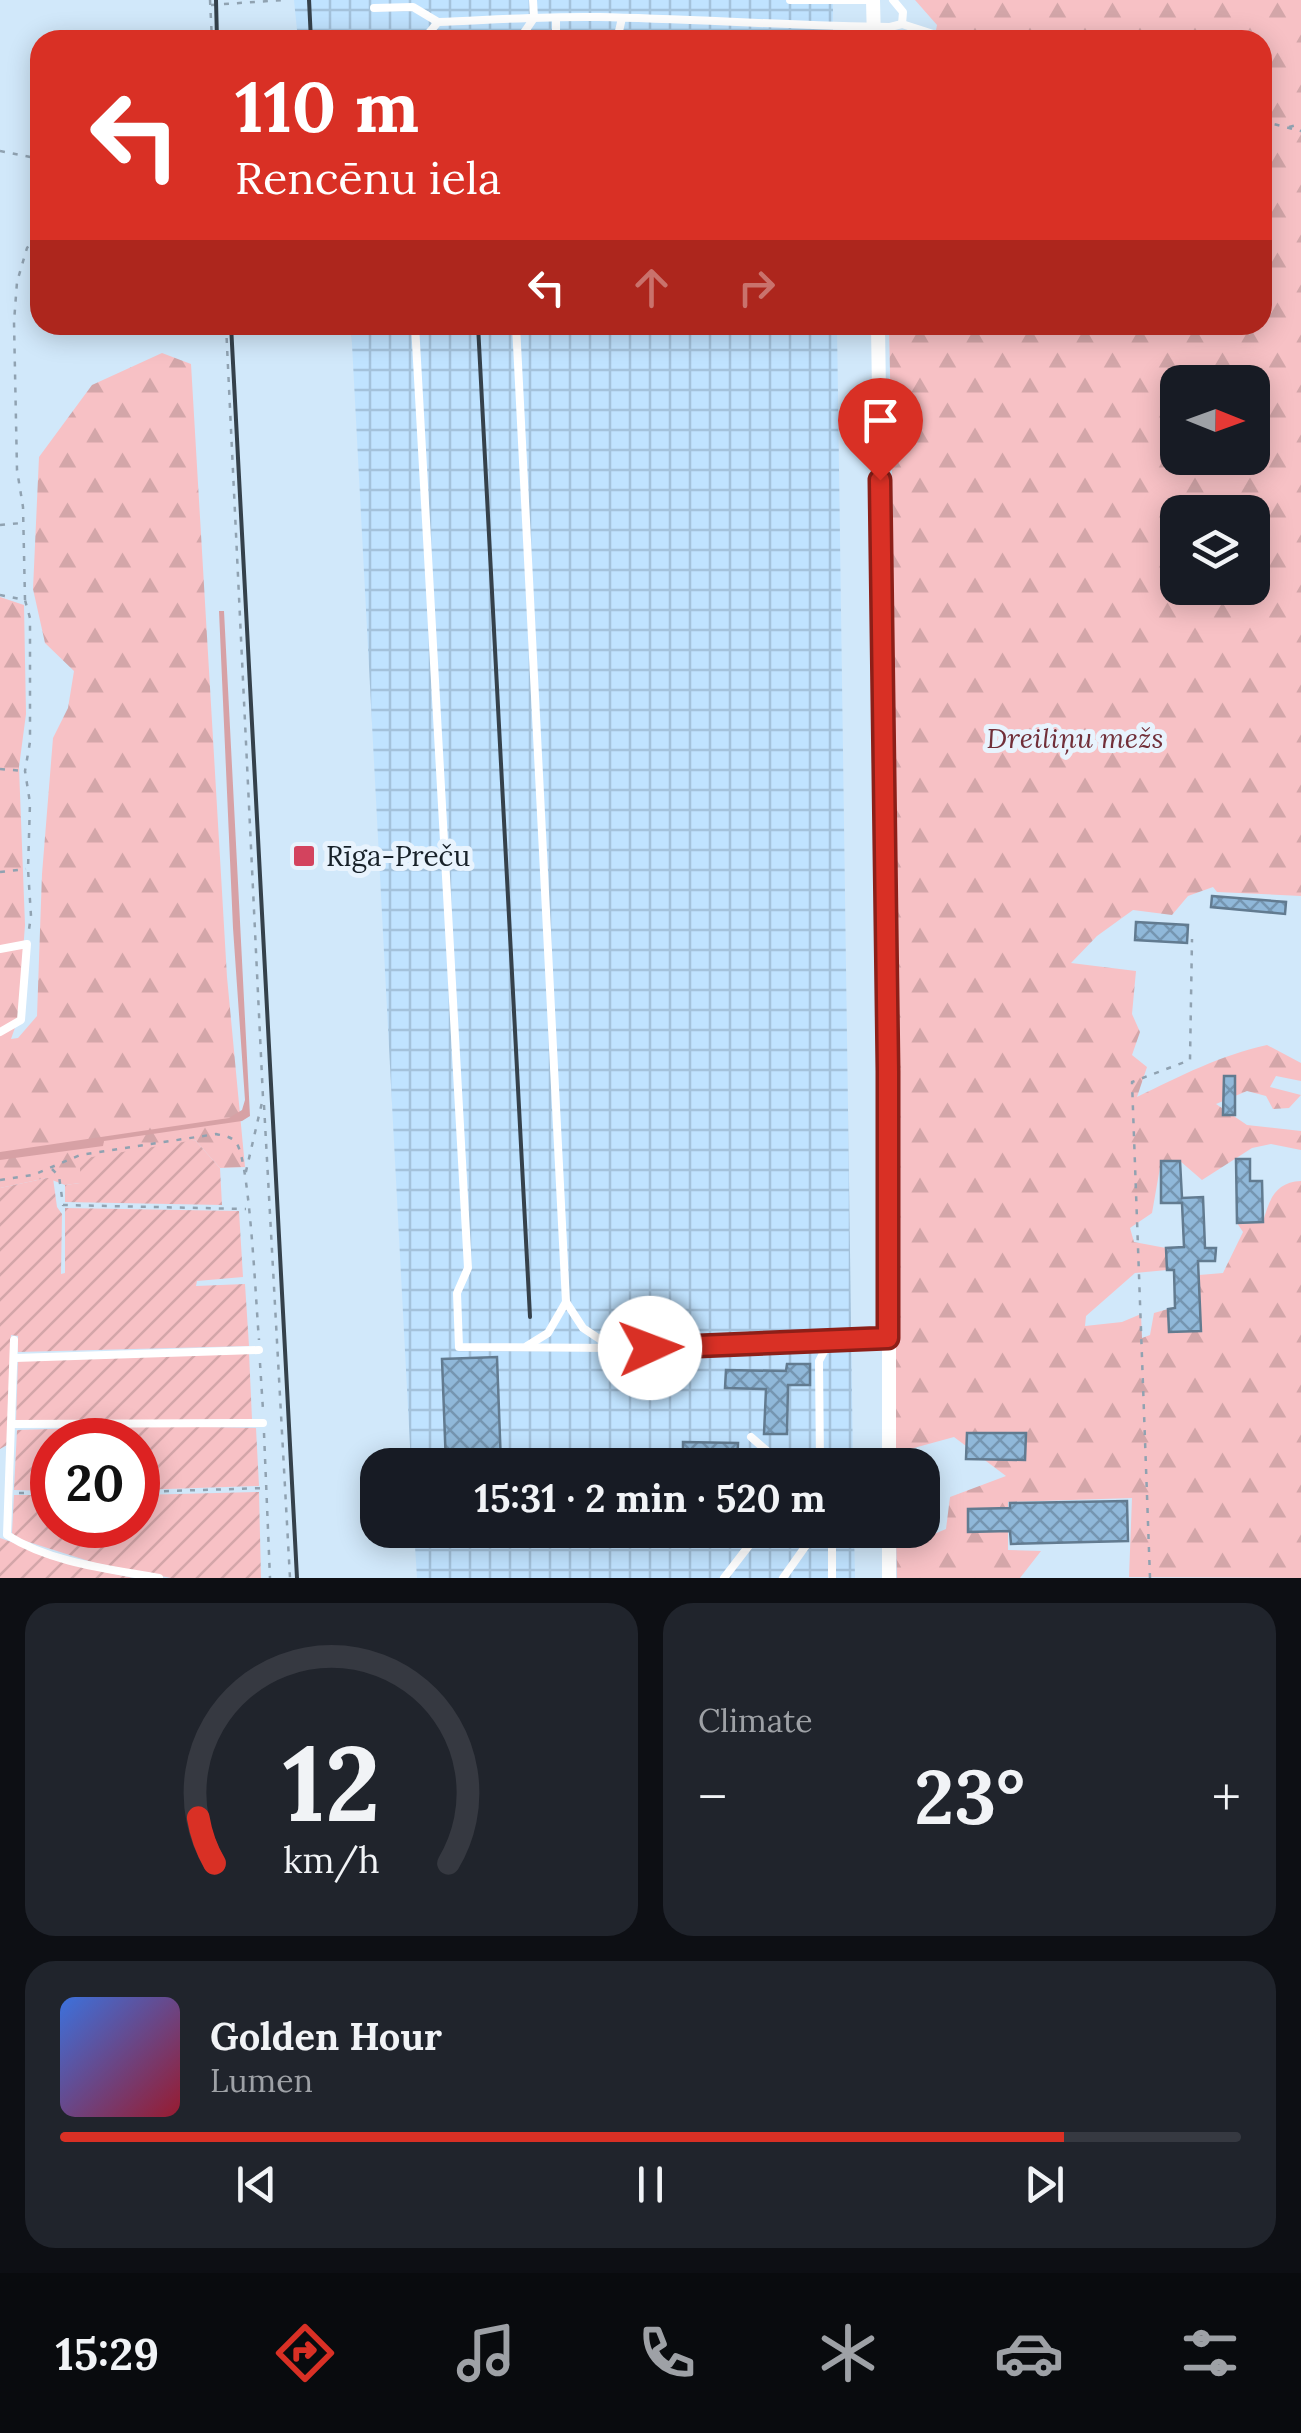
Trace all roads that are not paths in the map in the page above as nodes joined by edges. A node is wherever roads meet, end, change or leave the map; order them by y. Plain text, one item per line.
1 (533, 0) edge
2 (790, 0) edge
3 (873, 0) edge
4 (893, 0) edge
5 (374, 8) dead end
6 (534, 18) junction
7 (556, 18) junction
8 (622, 18) junction
9 (438, 22) junction
10 (902, 24) junction
11 (431, 30) edge
12 (526, 30) edge
13 (556, 30) edge
14 (619, 30) edge
15 (811, 30) edge
16 (874, 30) edge
17 (885, 30) edge
18 (921, 30) edge
19 (416, 335) edge
20 (517, 335) edge
21 (878, 335) edge
22 (0, 949) edge
23 (0, 1032) edge
24 (566, 1302) junction
25 (888, 1338) junction
26 (14, 1340) dead end
27 (830, 1340) junction
28 (524, 1347) junction
29 (614, 1348) junction
30 (260, 1350) road end
31 (15, 1358) junction
32 (263, 1423) road end
33 (13, 1424) junction
34 (750, 1438) dead end
35 (763, 1448) edge
36 (820, 1448) edge
37 (889, 1448) edge
38 (0, 1454) edge
39 (12, 1455) junction
40 (747, 1548) edge
41 (804, 1548) edge
42 (832, 1548) edge
43 (889, 1548) edge
44 (159, 1578) edge
45 (724, 1578) edge
46 (783, 1578) edge
47 (832, 1578) edge
48 (889, 1578) edge

1 - 6 lane
2 - 3 lane
3 - 16 street
4 - 10 lane
5 - 9 lane
6 - 7 lane
6 - 9 lane
6 - 12 lane
7 - 8 lane
7 - 13 lane
8 - 14 lane
8 - 15 lane
9 - 11 lane
10 - 17 lane
10 - 18 lane
19 - 28 lane
20 - 24 lane
21 - 25 street
22 - 23 lane
24 - 28 lane
24 - 29 lane
25 - 27 lane
25 - 37 street
26 - 31 lane
27 - 29 lane
27 - 36 lane
28 - 29 lane
30 - 31 lane
31 - 33 lane
32 - 33 lane
33 - 39 lane
34 - 35 lane
38 - 39 lane
39 - 44 lane
40 - 45 lane
41 - 46 lane
42 - 47 lane
43 - 48 street

